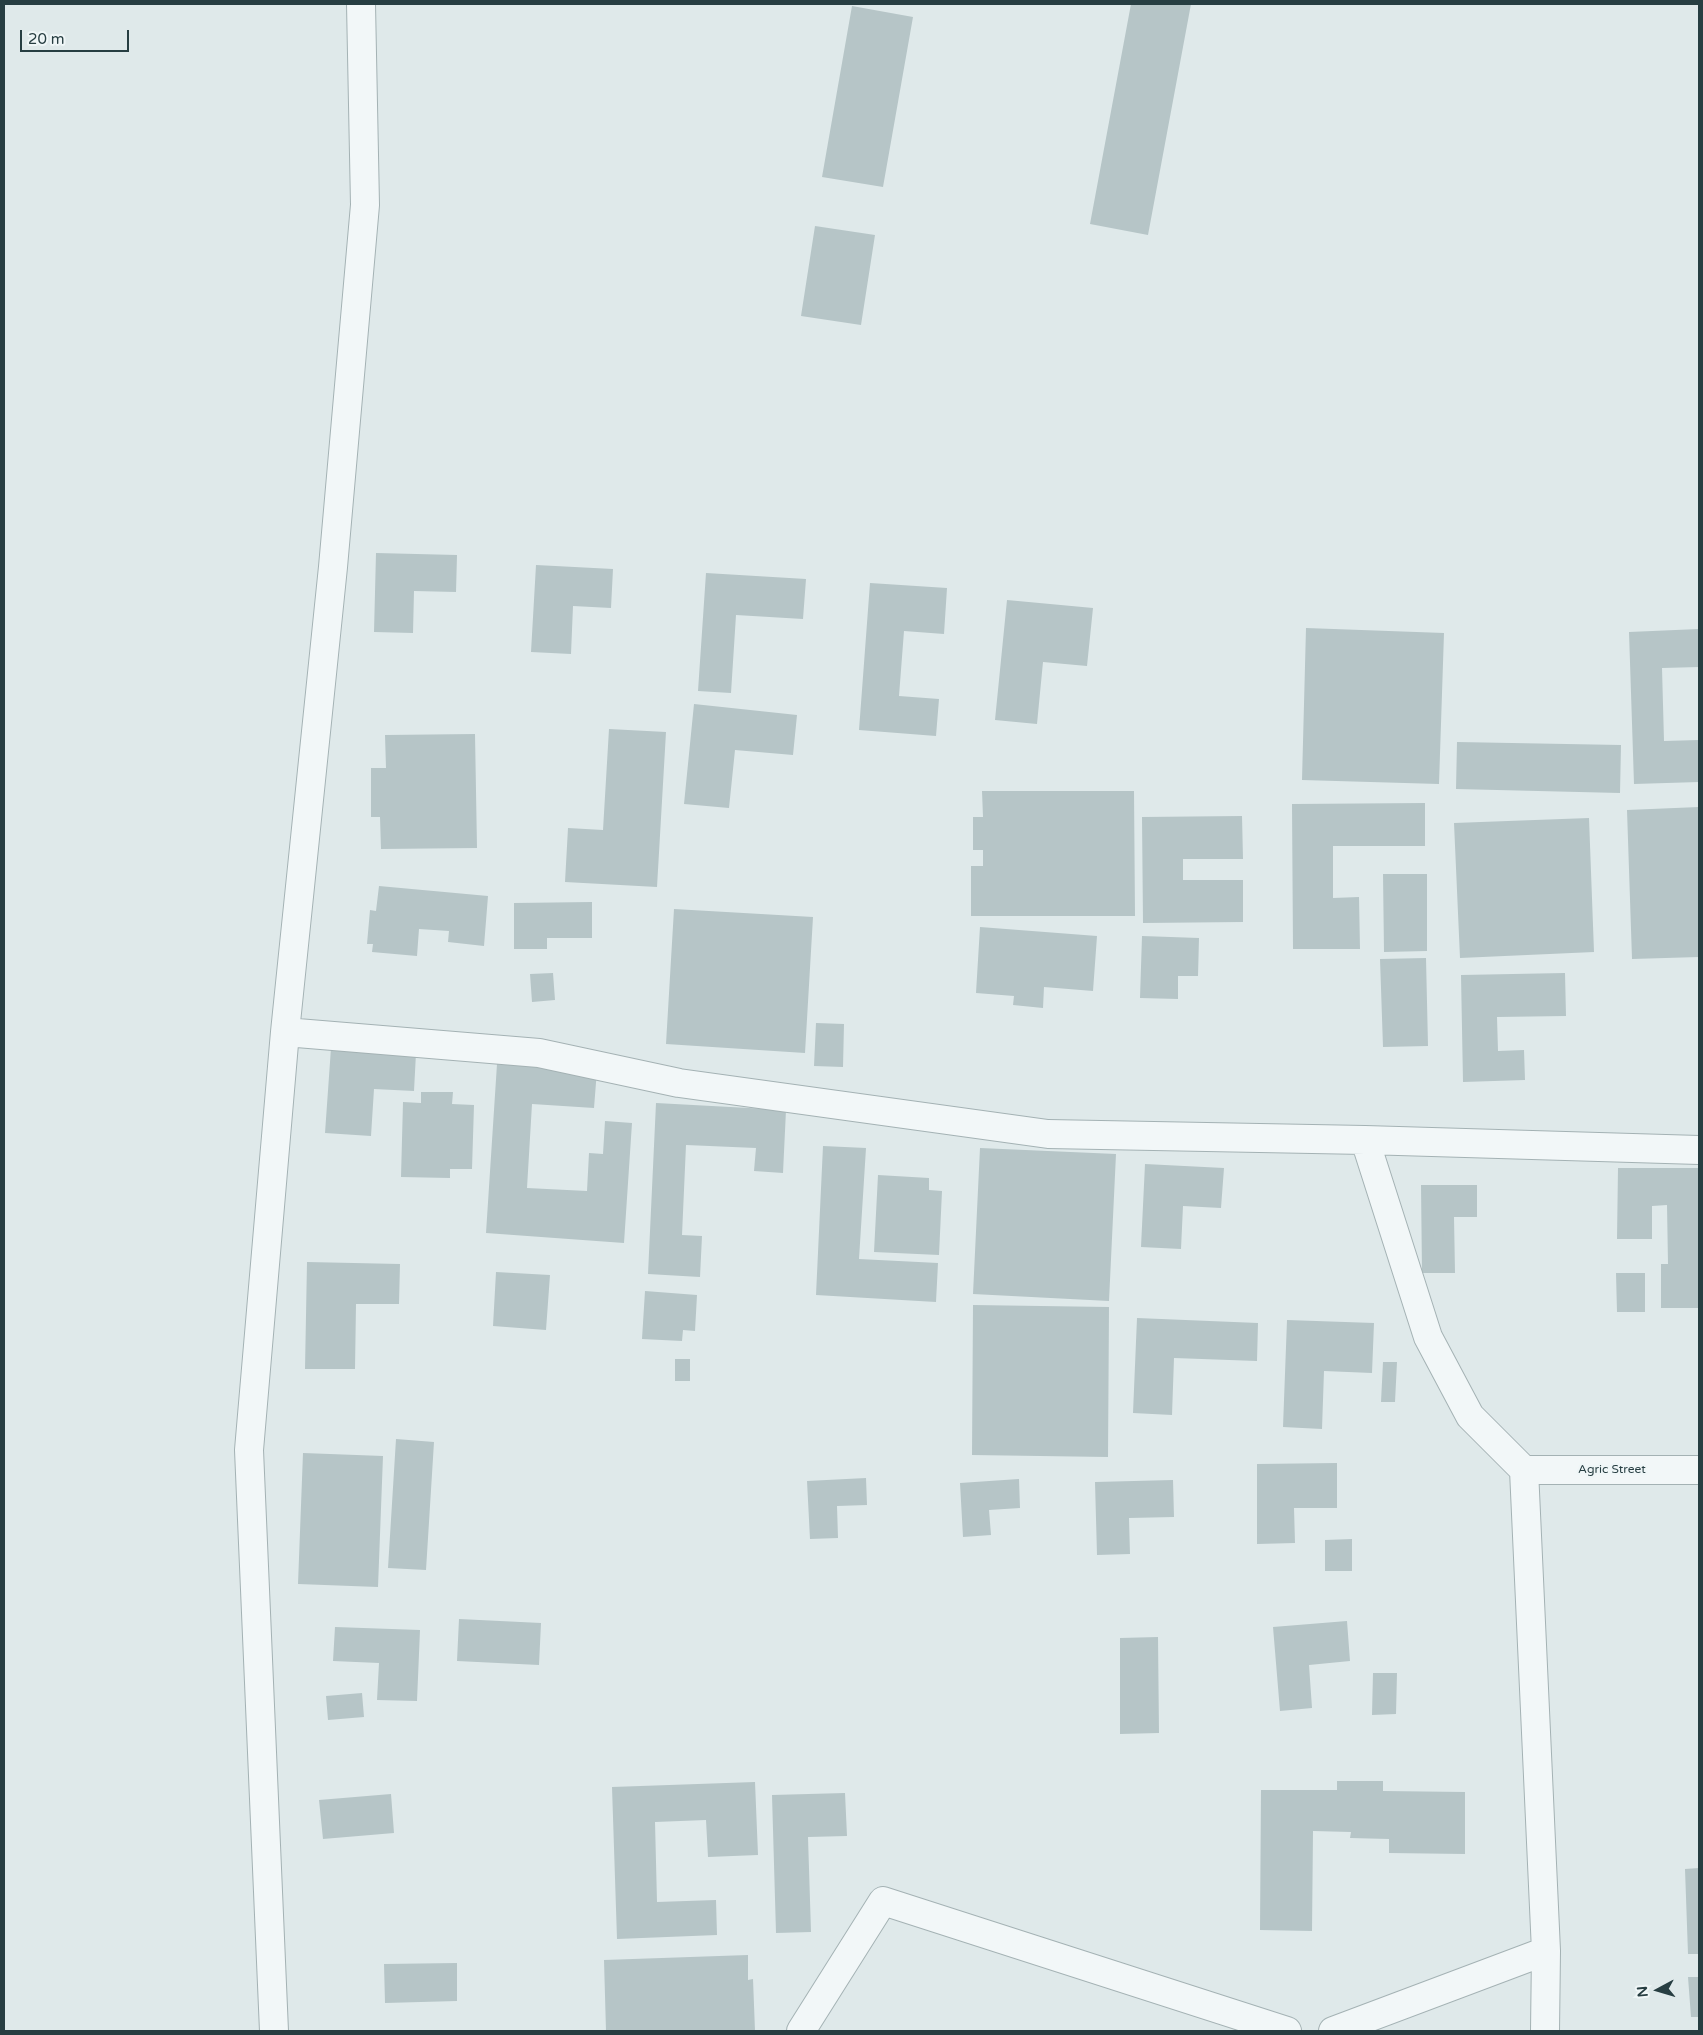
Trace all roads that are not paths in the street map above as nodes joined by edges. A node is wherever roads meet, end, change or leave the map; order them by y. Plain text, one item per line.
1 (361, 4) edge
2 (285, 1032) junction
3 (1365, 1140) junction
4 (1699, 1150) edge
5 (1524, 1470) junction
6 (1699, 1470) edge
7 (1546, 1950) junction
8 (274, 2031) edge
9 (801, 2031) edge
10 (1287, 2031) edge
11 (1332, 2031) edge
12 (1544, 2031) edge

1 - 2 street
2 - 3 street
2 - 8 street
3 - 4 street
3 - 5 street
5 - 6 street, Agric Street
5 - 7 street
7 - 11 street
7 - 12 street
9 - 10 street

